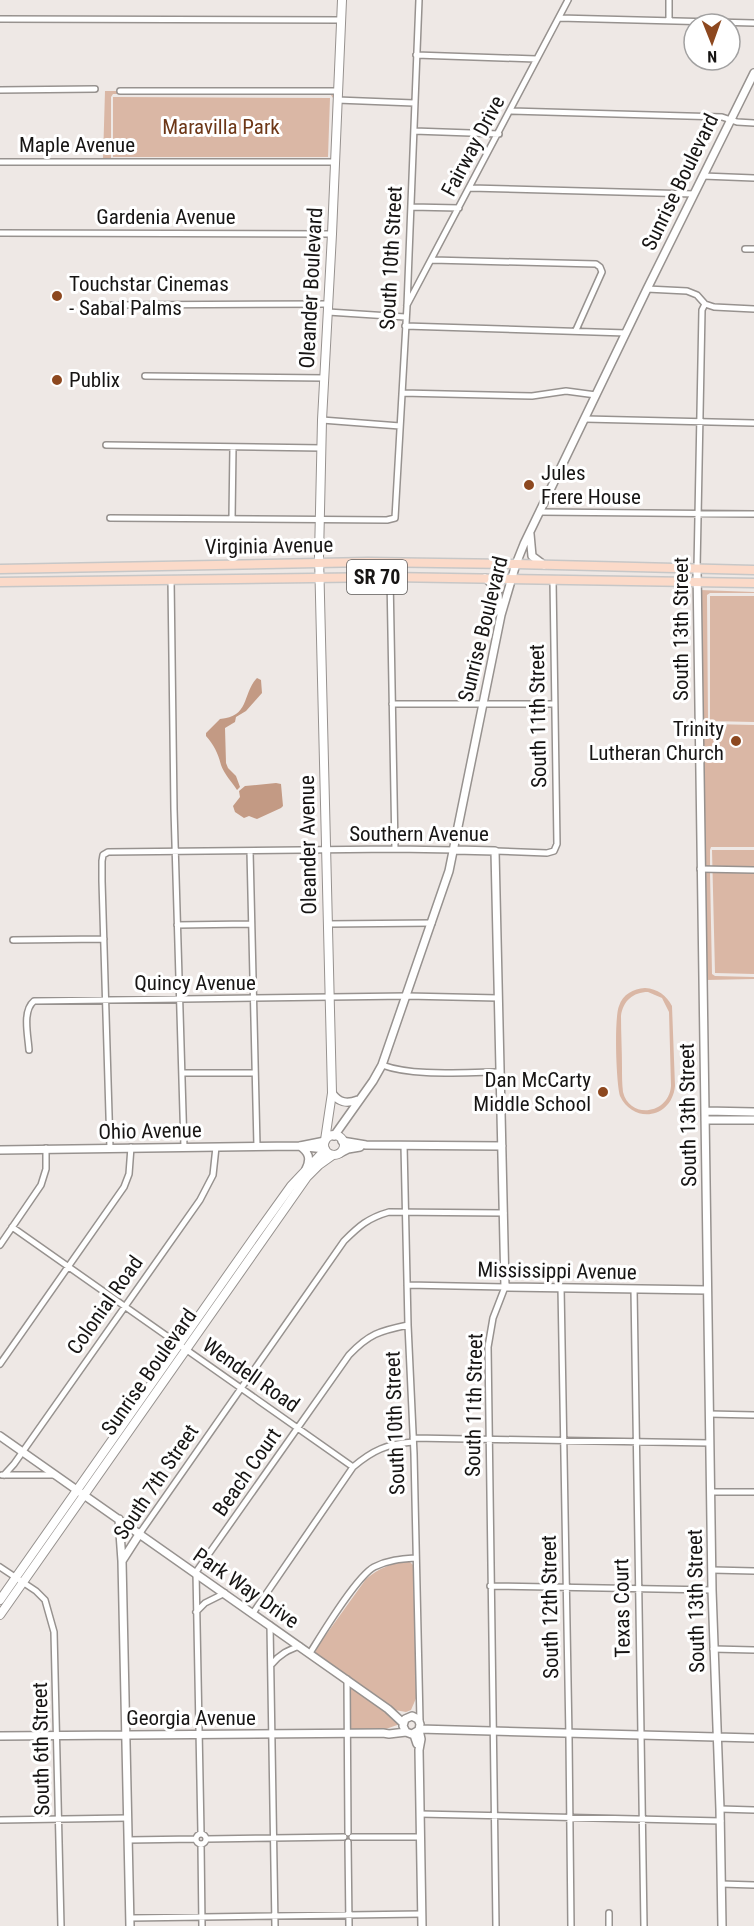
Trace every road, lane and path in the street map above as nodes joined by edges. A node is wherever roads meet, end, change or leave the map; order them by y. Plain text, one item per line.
1 (342, 0) edge
2 (419, 0) edge
3 (568, 0) edge
4 (669, 0) edge
5 (559, 18) junction
6 (0, 19) edge
7 (340, 20) junction
8 (669, 21) junction
9 (754, 23) edge
10 (416, 55) junction
11 (536, 59) junction
12 (754, 73) edge
13 (95, 89) dead end
14 (0, 90) edge
15 (120, 91) dead end
16 (338, 91) junction
17 (337, 100) junction
18 (414, 103) junction
19 (511, 111) junction
20 (731, 120) junction
21 (754, 123) edge
22 (414, 131) junction
23 (499, 134) junction
24 (0, 162) edge
25 (334, 162) junction
26 (703, 176) junction
27 (754, 178) edge
28 (470, 188) junction
29 (694, 194) junction
30 (411, 207) junction
31 (459, 208) junction
32 (0, 233) edge
33 (332, 234) junction
34 (745, 249) dead end
35 (754, 249) edge
36 (432, 260) junction
37 (647, 289) junction
38 (705, 304) junction
39 (112, 305) dead end
40 (406, 306) junction
41 (329, 308) junction
42 (754, 309) edge
43 (405, 317) junction
44 (405, 326) junction
45 (576, 330) junction
46 (627, 333) junction
47 (145, 376) dead end
48 (325, 378) junction
49 (402, 393) junction
50 (596, 395) junction
51 (585, 419) junction
52 (322, 420) junction
53 (699, 422) junction
54 (754, 423) edge
55 (400, 426) junction
56 (106, 445) dead end
57 (234, 447) junction
58 (322, 448) junction
59 (540, 512) junction
60 (698, 514) junction
61 (754, 514) edge
62 (110, 518) dead end
63 (232, 519) junction
64 (320, 519) junction
65 (530, 532) junction
66 (319, 563) junction
67 (516, 564) junction
68 (544, 565) junction
69 (108, 567) junction
70 (0, 569) edge
71 (697, 569) junction
72 (754, 570) edge
73 (390, 577) junction
74 (319, 578) junction
75 (485, 578) junction
76 (171, 579) junction
77 (512, 579) junction
78 (552, 580) junction
79 (79, 581) junction
80 (0, 582) edge
81 (697, 582) junction
82 (754, 583) edge
83 (501, 615) junction
84 (392, 704) junction
85 (482, 704) junction
86 (554, 704) junction
87 (395, 849) junction
88 (326, 850) junction
89 (455, 850) junction
90 (250, 851) junction
91 (495, 851) junction
92 (554, 851) joint
93 (176, 852) junction
94 (700, 869) junction
95 (754, 870) edge
96 (432, 923) junction
97 (251, 924) junction
98 (328, 924) junction
99 (177, 925) junction
100 (104, 939) junction
101 (13, 940) dead end
102 (407, 996) junction
103 (329, 998) junction
104 (498, 998) junction
105 (180, 999) junction
106 (253, 999) junction
107 (106, 1000) junction
108 (29, 1050) dead end
109 (382, 1065) junction
110 (500, 1072) junction
111 (182, 1073) junction
112 (255, 1073) junction
113 (332, 1093) junction
114 (358, 1100) junction
115 (705, 1111) junction
116 (751, 1112) edge
117 (705, 1120) junction
118 (751, 1120) edge
119 (331, 1142) junction
120 (366, 1145) junction
121 (404, 1145) junction
122 (257, 1146) junction
123 (300, 1146) junction
124 (502, 1146) junction
125 (184, 1147) junction
126 (216, 1147) junction
127 (46, 1148) junction
128 (110, 1148) junction
129 (131, 1148) junction
130 (0, 1150) edge
131 (337, 1154) junction
132 (306, 1169) junction
133 (406, 1211) junction
134 (504, 1213) junction
135 (12, 1227) junction
136 (0, 1245) edge
137 (67, 1267) junction
138 (407, 1285) junction
139 (505, 1287) junction
140 (561, 1287) junction
141 (634, 1289) junction
142 (707, 1290) junction
143 (124, 1306) junction
144 (408, 1325) junction
145 (182, 1348) junction
146 (0, 1364) edge
147 (240, 1389) junction
148 (709, 1414) junction
149 (754, 1415) edge
150 (298, 1428) junction
151 (0, 1436) edge
152 (488, 1439) junction
153 (413, 1440) junction
154 (562, 1441) junction
155 (636, 1442) junction
156 (710, 1443) junction
157 (22, 1452) junction
158 (353, 1467) junction
159 (56, 1474) junction
160 (2, 1475) edge
161 (711, 1492) junction
162 (754, 1492) edge
163 (81, 1493) junction
164 (119, 1519) junction
165 (140, 1533) junction
166 (415, 1558) junction
167 (122, 1561) junction
168 (0, 1568) edge
169 (712, 1570) junction
170 (754, 1571) edge
171 (196, 1572) junction
172 (19, 1580) junction
173 (490, 1586) junction
174 (566, 1587) junction
175 (638, 1588) junction
176 (712, 1590) junction
177 (225, 1593) junction
178 (0, 1600) edge
179 (196, 1612) junction
180 (252, 1613) junction
181 (0, 1615) edge
182 (270, 1625) junction
183 (300, 1646) junction
184 (713, 1649) junction
185 (754, 1650) edge
186 (310, 1653) junction
187 (272, 1664) junction
188 (347, 1679) junction
189 (419, 1699) junction
190 (388, 1709) junction
191 (410, 1716) junction
192 (403, 1724) junction
193 (416, 1728) junction
194 (494, 1732) junction
195 (346, 1733) junction
196 (383, 1733) junction
197 (569, 1733) junction
198 (199, 1734) junction
199 (273, 1734) junction
200 (127, 1735) junction
201 (642, 1735) junction
202 (0, 1736) edge
203 (57, 1736) junction
204 (717, 1737) junction
205 (754, 1738) edge
206 (720, 1809) junction
207 (754, 1810) edge
208 (420, 1814) junction
209 (495, 1816) junction
210 (570, 1817) junction
211 (128, 1818) junction
212 (59, 1819) junction
213 (642, 1819) junction
214 (0, 1820) edge
215 (720, 1821) junction
216 (201, 1833) junction
217 (420, 1836) junction
218 (348, 1837) junction
219 (274, 1838) junction
220 (207, 1839) junction
221 (128, 1840) junction
222 (198, 1842) junction
223 (722, 1884) junction
224 (754, 1885) edge
225 (609, 1913) dead end
226 (422, 1914) junction
227 (349, 1915) junction
228 (275, 1916) junction
229 (202, 1917) junction
230 (130, 1922) edge
231 (61, 1926) edge
232 (202, 1926) edge
233 (275, 1926) edge
234 (349, 1926) edge
235 (422, 1926) edge
236 (496, 1926) edge
237 (571, 1926) edge
238 (609, 1926) edge
239 (644, 1926) edge
240 (722, 1926) edge

1 - 7 main road, Oleander Boulevard
2 - 10 street, South 10th Street
3 - 5 street, Fairway Drive
4 - 8 street
5 - 8 street
5 - 11 street, Fairway Drive
6 - 7 street
7 - 16 main road, Oleander Boulevard
8 - 9 street
10 - 11 street
10 - 18 street, South 10th Street
11 - 19 street, Fairway Drive
12 - 20 street, Sunrise Boulevard
13 - 14 street
15 - 16 street
16 - 17 main road, Oleander Boulevard
17 - 18 street
17 - 25 main road, Oleander Boulevard
18 - 22 street, South 10th Street
19 - 20 street
19 - 23 street, Fairway Drive
20 - 21 street
20 - 26 street, Sunrise Boulevard
22 - 23 street
22 - 30 street, South 10th Street
23 - 28 street, Fairway Drive
24 - 25 street, Maple Avenue
25 - 33 main road, Oleander Boulevard
26 - 27 street
26 - 29 street, Sunrise Boulevard
28 - 29 street
28 - 31 street, Fairway Drive
29 - 37 street, Sunrise Boulevard
30 - 31 street
30 - 40 street, South 10th Street
31 - 36 street, Fairway Drive
32 - 33 street, Gardenia Avenue
33 - 41 main road, Oleander Boulevard
34 - 35 street
36 - 40 street, Fairway Drive
36 - 45 street
37 - 38 street
37 - 46 street, Sunrise Boulevard
38 - 42 street
38 - 53 street, South 13th Street
39 - 41 street
40 - 43 street, South 10th Street
41 - 43 street
41 - 48 main road, Oleander Boulevard
43 - 44 street, South 10th Street
44 - 45 street
44 - 49 street, South 10th Street
45 - 46 street
46 - 50 street, Sunrise Boulevard
47 - 48 street
48 - 52 main road, Oleander Boulevard
49 - 50 street
49 - 55 street, South 10th Street
50 - 51 street, Sunrise Boulevard
51 - 53 street
51 - 59 street, Sunrise Boulevard
52 - 55 street
52 - 58 main road, Oleander Boulevard
53 - 54 street
53 - 60 street, South 13th Street
55 - 64 street, South 10th Street
56 - 57 street
57 - 58 street
57 - 63 street
58 - 64 main road, Oleander Boulevard
59 - 60 street
59 - 65 street, Sunrise Boulevard
60 - 61 street
60 - 71 street, South 13th Street
62 - 63 street
63 - 64 street
64 - 66 main road, Oleander Boulevard
65 - 67 street, Sunrise Boulevard
65 - 68 street
66 - 67 main road, Virginia Avenue / SR 70
66 - 69 main road, Virginia Avenue / SR 70
66 - 74 main road, Oleander Boulevard
67 - 68 main road, Virginia Avenue / SR 70
67 - 77 street, Sunrise Boulevard
68 - 71 main road, Virginia Avenue / SR 70
69 - 70 main road, Virginia Avenue / SR 70
69 - 79 main road
71 - 72 main road, Virginia Avenue / SR 70
71 - 81 street, South 13th Street
73 - 74 main road, Virginia Avenue / SR 70
73 - 75 main road, Virginia Avenue / SR 70
73 - 84 street
74 - 76 main road, Virginia Avenue / SR 70
74 - 88 main road, Oleander Avenue
75 - 77 main road, Virginia Avenue / SR 70
75 - 83 street
76 - 79 main road, Virginia Avenue / SR 70
76 - 93 street
77 - 78 main road, Virginia Avenue / SR 70
77 - 83 street, Sunrise Boulevard
78 - 81 main road, Virginia Avenue / SR 70
78 - 86 street, South 11th Street
79 - 80 main road, Virginia Avenue / SR 70
81 - 82 main road, Virginia Avenue / SR 70
81 - 94 street, South 13th Street
83 - 85 street, Sunrise Boulevard
84 - 85 street
84 - 87 street
85 - 86 street
85 - 89 street, Sunrise Boulevard
86 - 92 street, South 11th Street
87 - 88 street, Southern Avenue
87 - 89 street, Southern Avenue
88 - 90 street, Southern Avenue
88 - 98 main road, Oleander Avenue
89 - 91 street, Southern Avenue
89 - 96 street, Sunrise Boulevard
90 - 93 street, Southern Avenue
90 - 97 street
91 - 92 street, Southern Avenue
91 - 104 street, South 11th Street
93 - 99 street
93 - 100 street, Southern Avenue
94 - 95 street
94 - 115 street, South 13th Street
96 - 98 street
96 - 102 street, Sunrise Boulevard
97 - 99 street
97 - 106 street
98 - 103 main road, Oleander Avenue
99 - 105 street
100 - 101 street
100 - 107 street
102 - 103 street, Quincy Avenue
102 - 104 street, Quincy Avenue
102 - 109 street, Sunrise Boulevard
103 - 106 street, Quincy Avenue
103 - 113 main road, Oleander Avenue
104 - 110 street, South 11th Street
105 - 106 street, Quincy Avenue
105 - 107 street, Quincy Avenue
105 - 111 street
106 - 112 street
107 - 108 street, Quincy Avenue
107 - 128 street
109 - 110 street
109 - 114 street, Sunrise Boulevard
110 - 124 street, South 11th Street
111 - 112 street
111 - 125 street
112 - 122 street
113 - 114 street
113 - 119 main road, Oleander Avenue
114 - 119 street, Sunrise Boulevard
115 - 116 street
115 - 117 street, South 13th Street
116 - 118 street
117 - 118 street
117 - 142 street, South 13th Street
119 - 120 street, Ohio Avenue
119 - 123 street, Ohio Avenue
119 - 131 main road
119 - 131 main road, Oleander Avenue
119 - 132 main road, Sunrise Boulevard
120 - 121 street, Ohio Avenue
120 - 131 street, Ohio Avenue
121 - 124 street, Ohio Avenue
121 - 133 street, South 10th Street
122 - 123 street, Ohio Avenue
122 - 126 street, Ohio Avenue
123 - 132 street
124 - 134 street, South 11th Street
125 - 126 street, Ohio Avenue
125 - 129 street, Ohio Avenue
126 - 143 street, Colonial Road
127 - 128 street, Ohio Avenue
127 - 130 street, Ohio Avenue
127 - 135 street
128 - 129 street, Ohio Avenue
129 - 137 street
131 - 145 main road, Sunrise Boulevard
132 - 145 main road, Sunrise Boulevard
133 - 134 street, South 7th Street
133 - 138 street, South 10th Street
133 - 147 street, South 7th Street
134 - 139 street, South 11th Street
135 - 136 street
135 - 137 street, Wendell Road
137 - 143 street, Wendell Road
137 - 146 street
138 - 139 street, Mississippi Avenue
138 - 144 street, South 10th Street
139 - 140 street, Mississippi Avenue
139 - 152 street, South 11th Street
140 - 141 street, Mississippi Avenue
140 - 154 street, South 12th Street
141 - 142 street, Mississippi Avenue
141 - 155 street, Texas Court
142 - 148 street, South 13th Street
143 - 145 street, Wendell Road
143 - 157 street, Colonial Road
144 - 150 street, Beach Court
144 - 153 street, South 10th Street
145 - 147 street, Wendell Road
145 - 163 main road, Sunrise Boulevard
147 - 150 street, Wendell Road
147 - 165 street, South 7th Street
148 - 149 street
148 - 156 street, South 13th Street
150 - 158 street, Wendell Road
150 - 171 street, Beach Court
151 - 157 street, Park Way Drive
152 - 153 street
152 - 154 street
152 - 173 street, South 11th Street
153 - 158 street
153 - 166 street, South 10th Street
154 - 155 street
154 - 174 street, South 12th Street
155 - 156 street
155 - 175 street, Texas Court
156 - 161 street, South 13th Street
157 - 159 street, Park Way Drive
157 - 160 street, Colonial Road
158 - 180 street
159 - 160 street
159 - 163 street, Park Way Drive
161 - 162 street
161 - 169 street, South 13th Street
163 - 164 street, Park Way Drive
163 - 172 main road, Sunrise Boulevard
164 - 165 street, Park Way Drive
164 - 167 street
165 - 167 street, South 7th Street
165 - 171 street, Park Way Drive
166 - 186 street
166 - 189 street, South 10th Street
167 - 200 street, South 7th Street
168 - 172 street, South 6th Street
169 - 170 street
169 - 176 street, South 13th Street
171 - 177 street, Park Way Drive
171 - 179 street
172 - 178 main road, Sunrise Boulevard
172 - 181 main road, Sunrise Boulevard
172 - 203 street, South 6th Street
173 - 174 street
173 - 194 street, South 11th Street
174 - 175 street
174 - 197 street, South 12th Street
175 - 176 street
175 - 201 street, Texas Court
176 - 184 street, South 13th Street
177 - 179 street
177 - 180 street, Park Way Drive
179 - 198 street
180 - 182 street, Park Way Drive
182 - 183 street, Park Way Drive
182 - 187 street
183 - 186 street, Park Way Drive
183 - 187 street
184 - 185 street
184 - 204 street, South 13th Street
186 - 188 street, Park Way Drive
187 - 199 street
188 - 190 street, Park Way Drive
188 - 195 street
189 - 191 street, South 10th Street
189 - 193 street, South 10th Street
190 - 191 street, Park Way Drive
190 - 192 street, Park Way Drive
191 - 192 street
191 - 193 street, Park Way Drive
192 - 193 street
192 - 196 street, Georgia Avenue
193 - 194 street, Georgia Avenue
193 - 196 street, Georgia Avenue
193 - 208 street, South 10th Street
194 - 197 street, Georgia Avenue
194 - 209 street, South 11th Street
195 - 196 street, Georgia Avenue
195 - 199 street, Georgia Avenue
195 - 218 street
197 - 201 street, Georgia Avenue
197 - 210 street, South 12th Street
198 - 199 street, Georgia Avenue
198 - 200 street, Georgia Avenue
198 - 216 street
199 - 219 street
200 - 203 street, Georgia Avenue
200 - 211 street, South 7th Street
201 - 204 street, Georgia Avenue
201 - 213 street, Texas Court
202 - 203 street, Georgia Avenue
203 - 212 street, South 6th Street
204 - 205 street, Georgia Avenue
204 - 206 street, South 13th Street
206 - 207 street
206 - 215 street, South 13th Street
208 - 209 street
208 - 217 street, South 10th Street
209 - 210 street
209 - 236 street, South 11th Street
210 - 213 street
210 - 237 street, South 12th Street
211 - 212 street
211 - 221 street, South 7th Street
212 - 214 street
212 - 231 street, South 6th Street
213 - 215 street
213 - 239 street, Texas Court
215 - 223 street, South 13th Street
216 - 220 street
216 - 222 street
217 - 218 street
217 - 226 street, South 10th Street
218 - 219 street
218 - 227 street
219 - 220 street
219 - 228 street
220 - 222 street
221 - 222 street
221 - 230 street, South 7th Street
222 - 229 street
223 - 224 street
223 - 240 street, South 13th Street
225 - 238 street
226 - 227 street
226 - 235 street, South 10th Street
227 - 228 street
227 - 234 street
228 - 229 street
228 - 233 street
229 - 230 street
229 - 232 street

